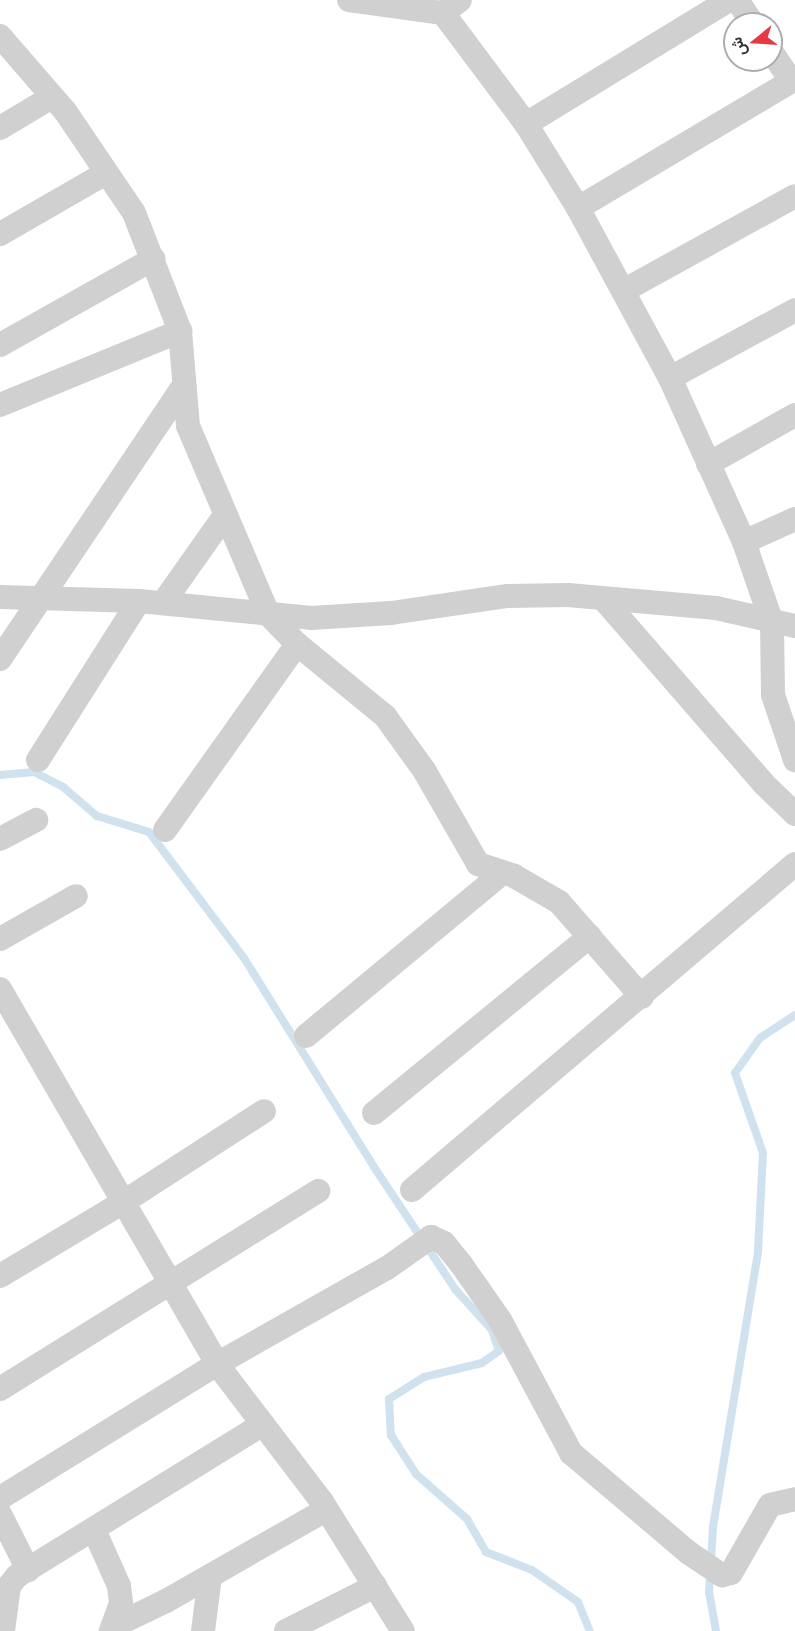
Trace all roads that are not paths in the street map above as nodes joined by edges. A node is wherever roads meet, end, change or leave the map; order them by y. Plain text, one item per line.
1 (349, 0) edge
2 (729, 0) edge
3 (451, 7) edge
4 (0, 36) edge
5 (783, 67) edge
6 (793, 80) edge
7 (52, 97) junction
8 (526, 124) junction
9 (0, 128) edge
10 (106, 173) junction
11 (795, 196) edge
12 (578, 208) junction
13 (0, 234) edge
14 (153, 259) junction
15 (623, 291) junction
16 (795, 310) edge
17 (180, 331) junction
18 (0, 345) edge
19 (670, 378) junction
20 (183, 387) junction
21 (0, 405) edge
22 (795, 416) edge
23 (708, 464) junction
24 (225, 515) junction
25 (795, 519) edge
26 (744, 542) junction
27 (0, 597) edge
28 (38, 598) junction
29 (139, 601) junction
30 (605, 601) junction
31 (163, 603) junction
32 (268, 614) junction
33 (783, 625) edge
34 (297, 644) junction
35 (0, 659) edge
36 (38, 760) dead end
37 (795, 760) edge
38 (795, 814) edge
39 (36, 820) dead end
40 (165, 830) dead end
41 (0, 839) edge
42 (795, 864) edge
43 (502, 873) junction
44 (76, 896) dead end
45 (590, 936) junction
46 (0, 939) edge
47 (0, 989) edge
48 (642, 997) junction
49 (306, 1036) dead end
50 (264, 1111) dead end
51 (374, 1113) dead end
52 (412, 1190) dead end
53 (318, 1191) dead end
54 (122, 1203) junction
55 (0, 1276) edge
56 (167, 1284) junction
57 (217, 1364) junction
58 (0, 1389) edge
59 (263, 1424) junction
60 (0, 1498) edge
61 (795, 1499) edge
62 (327, 1509) junction
63 (0, 1514) edge
64 (94, 1530) junction
65 (28, 1570) junction
66 (210, 1576) junction
67 (375, 1586) junction
68 (112, 1628) edge
69 (3, 1631) edge
70 (203, 1631) edge
71 (285, 1631) edge
72 (403, 1631) edge

1 - 3 street
2 - 8 street
3 - 8 street
4 - 7 street
5 - 6 street
6 - 12 street
7 - 9 street
7 - 10 street
8 - 12 street
10 - 13 street
10 - 14 street
11 - 15 street
12 - 15 street
14 - 17 street
14 - 18 street
15 - 19 street
16 - 19 street
17 - 20 street
17 - 21 street
19 - 23 street
20 - 24 street
20 - 28 street
22 - 23 street
23 - 26 street
24 - 31 street
24 - 32 street
25 - 26 street
26 - 33 street
27 - 28 street
28 - 29 street
28 - 35 street
29 - 31 street
29 - 36 street
30 - 32 street
30 - 33 street
30 - 38 street
31 - 32 street
32 - 34 street
33 - 37 street
34 - 40 street
34 - 43 street
39 - 41 street
42 - 48 street
43 - 45 street
43 - 49 street
44 - 46 street
45 - 48 street
45 - 51 street
47 - 54 street
48 - 52 street
50 - 54 street
53 - 56 street
54 - 55 street
54 - 56 street
56 - 57 street
56 - 58 street
57 - 59 street
57 - 60 street
57 - 61 street
59 - 62 street
59 - 64 street
62 - 66 street
62 - 67 street
63 - 65 street
64 - 65 street
64 - 68 street
65 - 69 street
66 - 68 street
66 - 70 street
67 - 71 street
67 - 72 street

